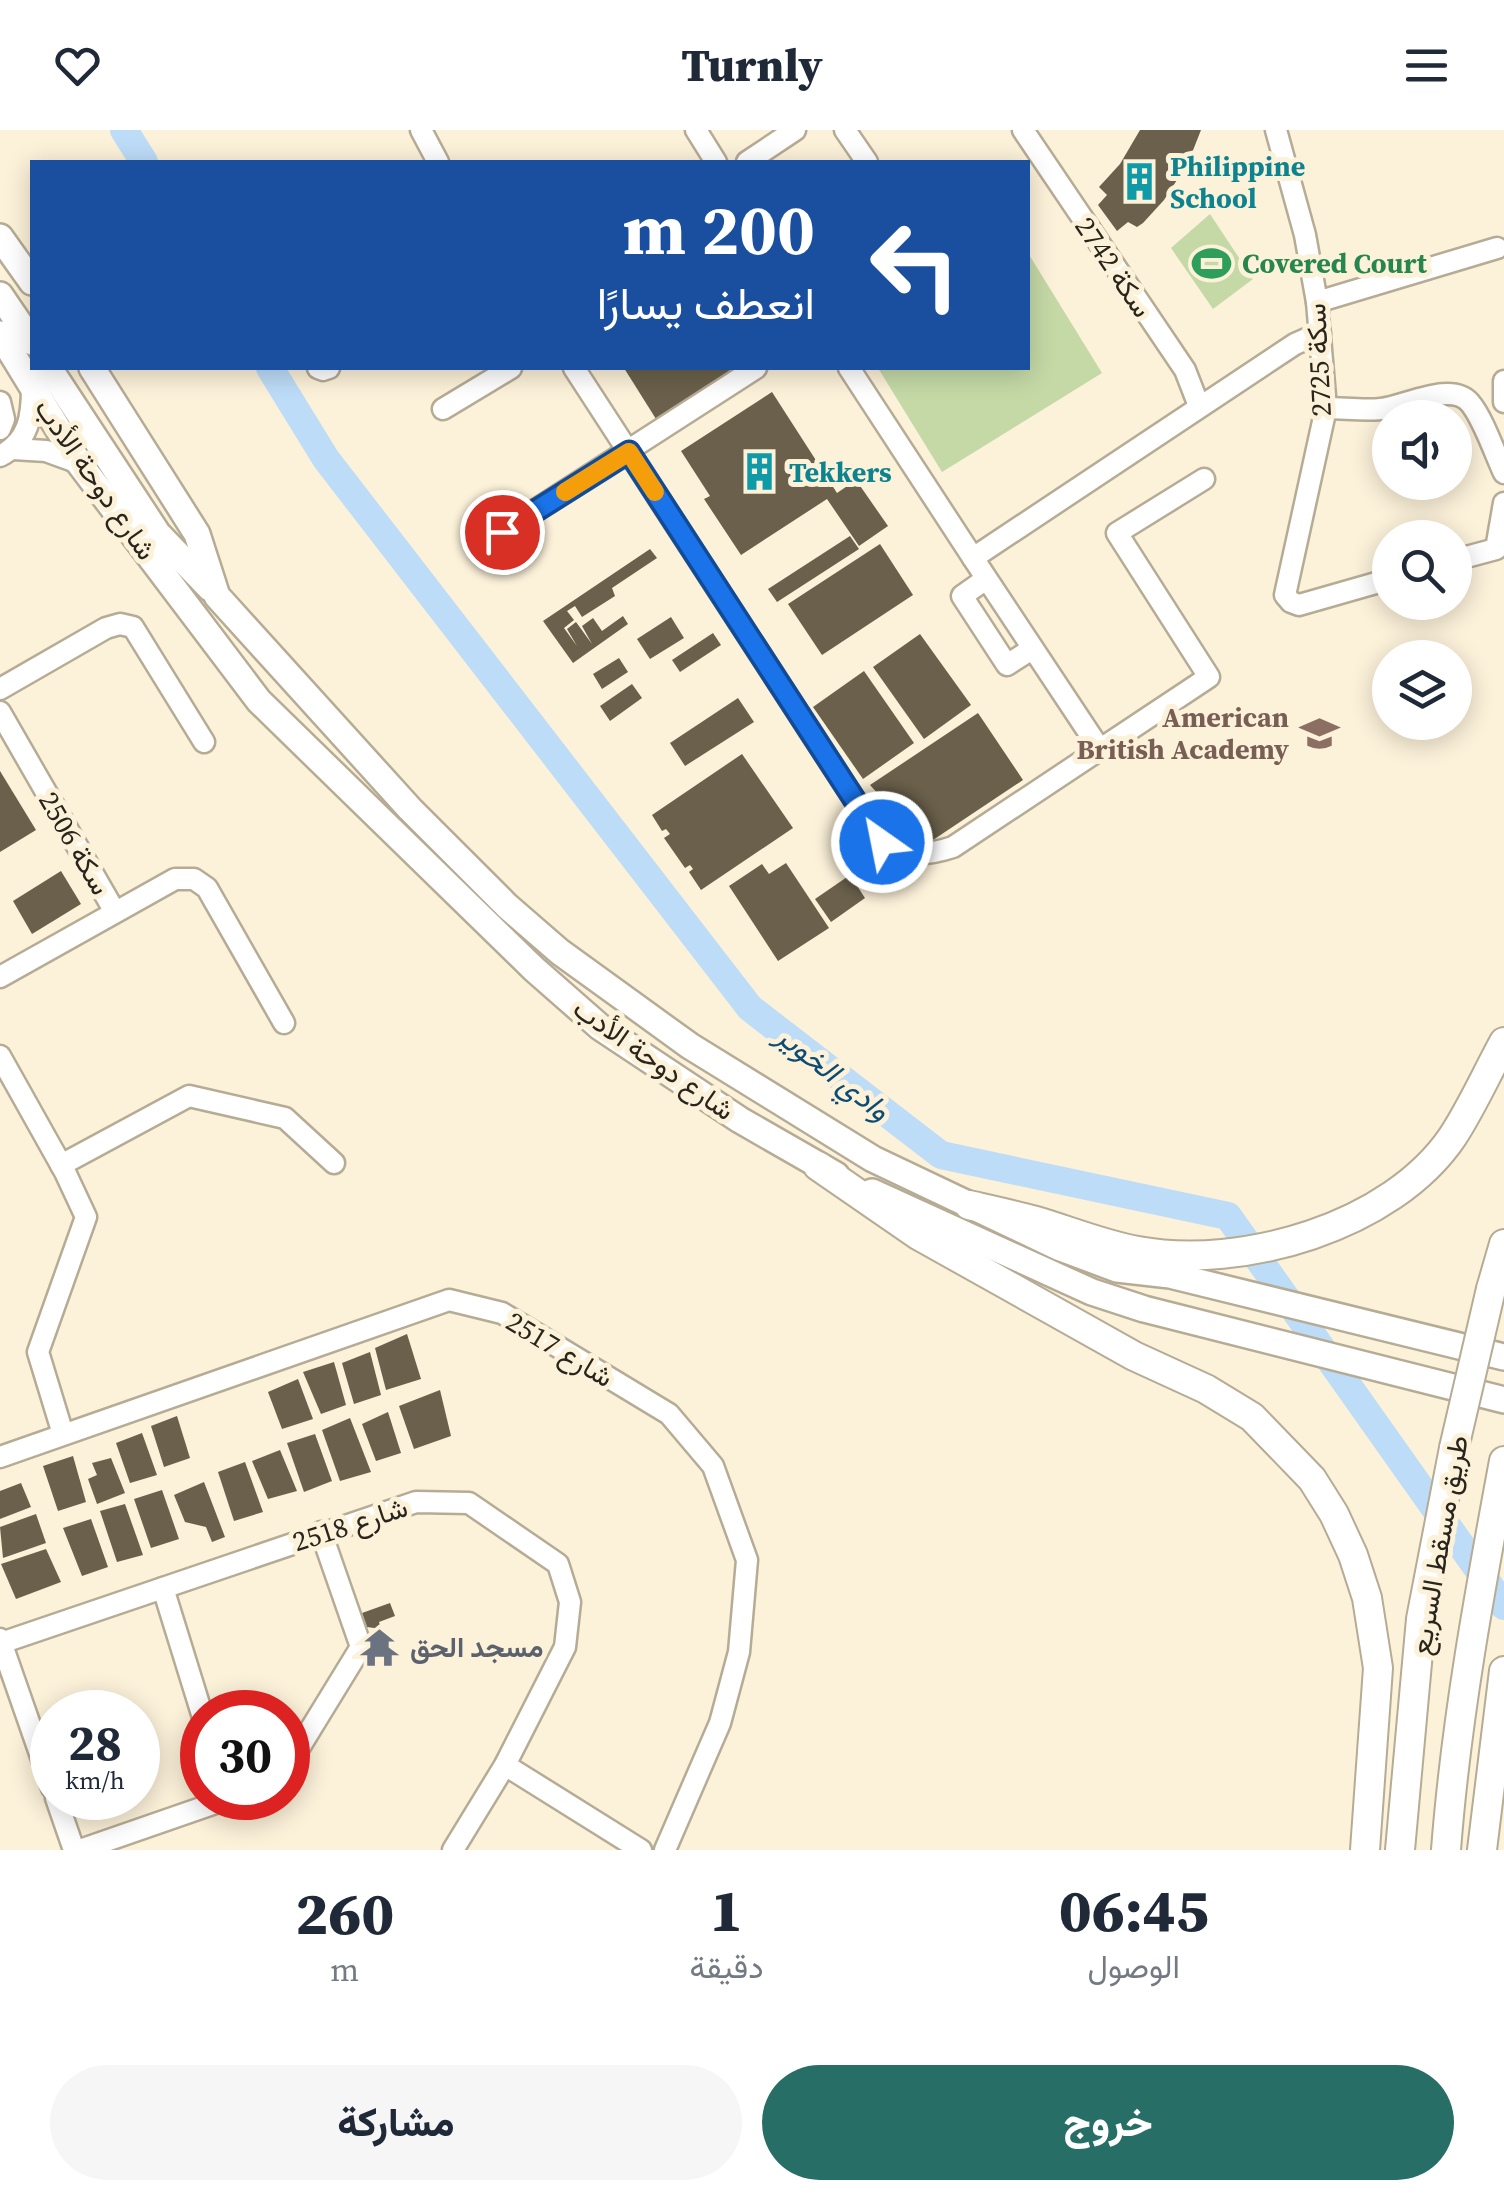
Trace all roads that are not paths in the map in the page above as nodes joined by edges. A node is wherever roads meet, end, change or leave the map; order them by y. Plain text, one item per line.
1 (421, 130) edge
2 (696, 130) edge
3 (796, 130) edge
4 (845, 130) edge
5 (1023, 130) edge
6 (1276, 130) edge
7 (437, 160) edge
8 (715, 160) edge
9 (751, 160) edge
10 (866, 160) edge
11 (0, 237) edge
12 (1497, 248) dead end
13 (30, 279) edge
14 (0, 295) edge
15 (1317, 302) junction
16 (1320, 332) junction
17 (0, 334) edge
18 (30, 339) edge
19 (30, 366) edge
20 (93, 370) edge
21 (507, 370) edge
22 (575, 370) edge
23 (753, 370) edge
24 (850, 370) edge
25 (40, 377) edge
26 (1504, 381) edge
27 (0, 402) edge
28 (1504, 402) edge
29 (1199, 406) junction
30 (443, 408) dead end
31 (1326, 408) junction
32 (0, 428) edge
33 (6, 452) edge
34 (629, 452) junction
35 (79, 463) junction
36 (1504, 473) edge
37 (1204, 478) dead end
38 (1504, 503) edge
39 (502, 532) dead end
40 (1472, 555) edge
41 (973, 558) junction
42 (986, 579) junction
43 (1372, 584) edge
44 (217, 596) junction
45 (1032, 648) junction
46 (0, 689) edge
47 (0, 712) edge
48 (204, 742) dead end
49 (1099, 748) junction
50 (114, 912) junction
51 (0, 977) edge
52 (284, 1023) dead end
53 (1504, 1042) edge
54 (0, 1056) edge
55 (6, 1080) edge
56 (61, 1164) junction
57 (334, 1164) dead end
58 (818, 1166) junction
59 (969, 1205) junction
60 (1504, 1244) edge
61 (1504, 1357) edge
62 (1504, 1400) edge
63 (63, 1434) junction
64 (0, 1457) edge
65 (1504, 1462) edge
66 (322, 1532) junction
67 (163, 1588) junction
68 (1, 1641) edge
69 (1504, 1672) edge
70 (195, 1690) edge
71 (30, 1725) edge
72 (310, 1730) edge
73 (504, 1765) junction
74 (180, 1815) edge
75 (1504, 1816) edge
76 (65, 1820) edge
77 (77, 1850) edge
78 (453, 1850) edge
79 (642, 1850) edge
80 (665, 1850) edge
81 (1364, 1850) edge
82 (1400, 1850) edge
83 (1446, 1850) edge
84 (1482, 1850) edge
85 (1500, 1850) edge

1 - 7 street
2 - 8 street
3 - 9 street
4 - 10 street
5 - 29 street, سكة 2742
6 - 15 street, سكة 2725
11 - 13 main road
12 - 15 street
14 - 18 main road
15 - 16 street, سكة 2725
16 - 29 street
16 - 31 street, سكة 2725
17 - 19 main road, شارع دوحة الأدب
20 - 44 main road, شارع دوحة الأدب
21 - 30 street
22 - 34 street
23 - 34 street
24 - 41 street
25 - 33 street
25 - 35 main road, شارع دوحة الأدب
25 - 44 main road
26 - 28 street
27 - 32 street
29 - 41 street
31 - 36 street
31 - 43 street, سكة 2725
33 - 35 street
34 - 39 street
34 - 49 street
35 - 58 main road, شارع دوحة الأدب
37 - 49 street
38 - 40 street
41 - 42 street
42 - 45 street
42 - 45 street
44 - 59 main road, شارع دوحة الأدب
45 - 49 street
46 - 48 street
47 - 50 street, سكة 2506
50 - 51 street, سكة 2506
50 - 52 street
53 - 59 highway
54 - 55 street
55 - 56 street
56 - 57 street
56 - 63 street
58 - 62 main road, شارع دوحة الأدب
58 - 81 highway
59 - 61 main road, شارع دوحة الأدب
60 - 82 highway, طريق مسقط السريع, bridge
63 - 64 street, 2517 شارع
63 - 80 street, 2517 شارع
65 - 83 highway, طريق مسقط السريع
66 - 67 street, 2518 شارع
66 - 72 street
66 - 73 street, 2518 شارع
67 - 68 street, 2518 شارع
67 - 70 street
68 - 71 street, 2518 شارع
69 - 84 highway
73 - 78 street, 2518 شارع
73 - 79 street
74 - 77 street
75 - 85 highway
76 - 77 street

